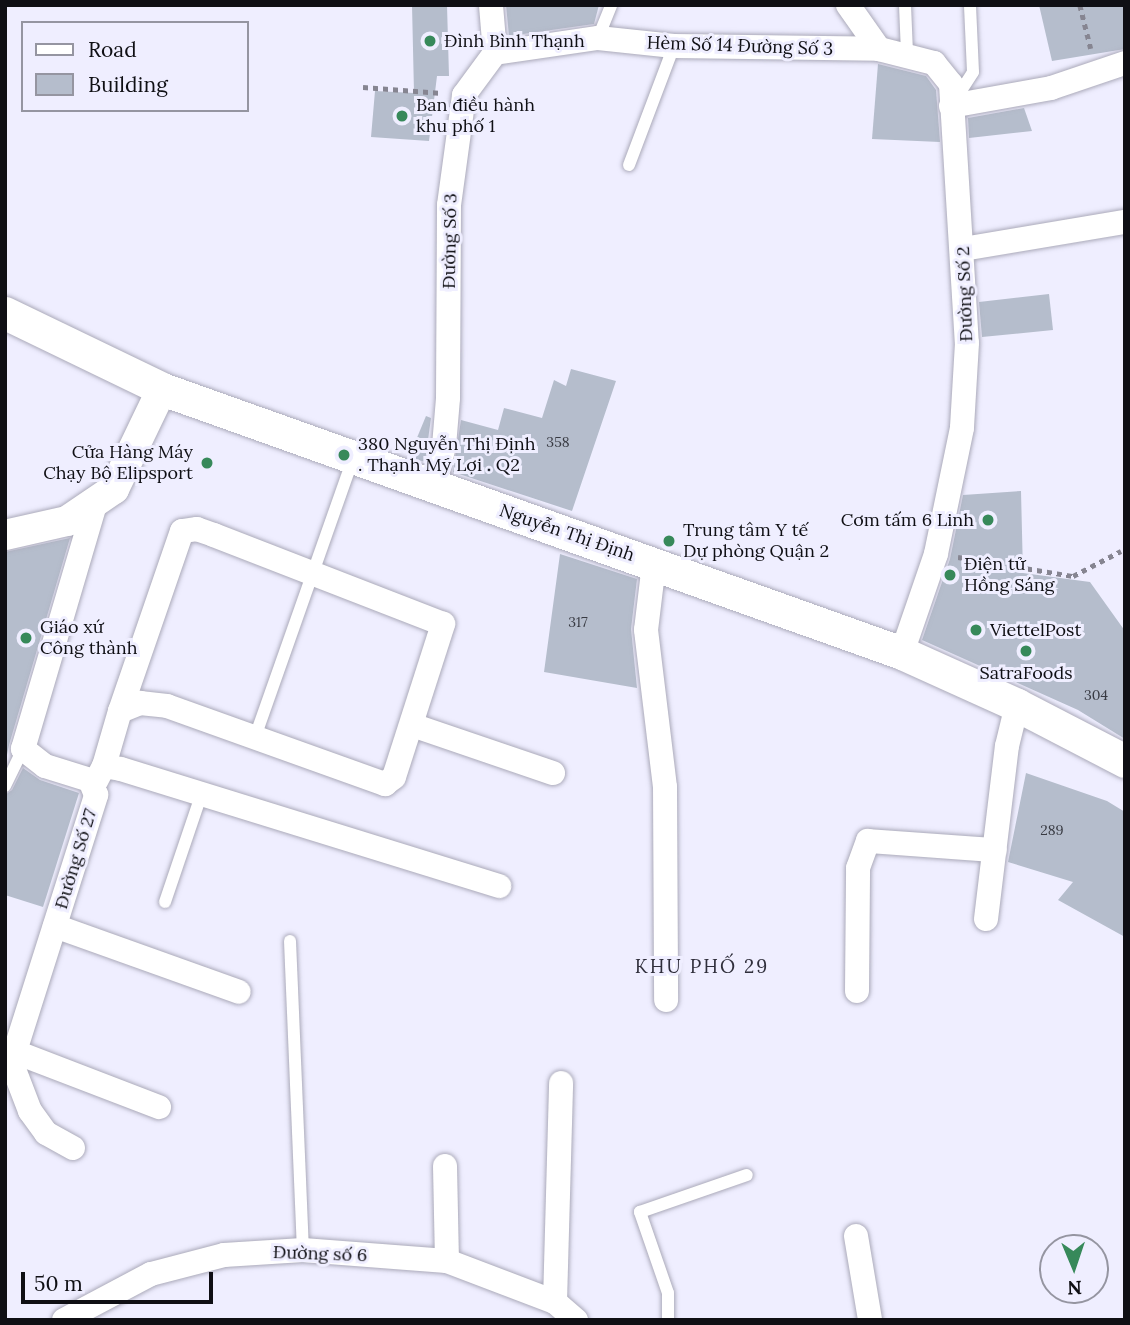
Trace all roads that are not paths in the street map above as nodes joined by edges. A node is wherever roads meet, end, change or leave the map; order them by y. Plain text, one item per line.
1 (491, 5) edge
2 (611, 5) edge
3 (848, 5) edge
4 (905, 5) edge
5 (970, 5) edge
6 (598, 38) junction
7 (674, 46) junction
8 (879, 49) junction
9 (495, 53) junction
10 (907, 53) junction
11 (1125, 63) edge
12 (951, 106) junction
13 (629, 164) dead end
14 (1125, 222) edge
15 (963, 249) junction
16 (5, 313) edge
17 (162, 390) junction
18 (353, 458) junction
19 (433, 487) junction
20 (95, 505) junction
21 (5, 535) edge
22 (654, 564) junction
23 (313, 573) junction
24 (902, 653) junction
25 (1017, 705) junction
26 (120, 711) junction
27 (412, 725) junction
28 (254, 737) junction
29 (23, 748) junction
30 (1124, 759) edge
31 (553, 773) dead end
32 (99, 776) junction
33 (5, 786) edge
34 (202, 793) junction
35 (995, 850) junction
36 (499, 886) dead end
37 (165, 902) dead end
38 (986, 919) dead end
39 (55, 926) junction
40 (290, 942) dead end
41 (239, 992) dead end
42 (856, 992) dead end
43 (666, 1000) dead end
44 (10, 1050) edge
45 (561, 1083) dead end
46 (159, 1107) dead end
47 (73, 1148) dead end
48 (445, 1166) dead end
49 (747, 1175) dead end
50 (856, 1236) dead end
51 (303, 1250) junction
52 (447, 1261) junction
53 (555, 1302) junction
54 (67, 1319) edge
55 (576, 1320) edge
56 (668, 1320) edge
57 (870, 1320) edge

1 - 9 street
2 - 6 lane
3 - 8 street
4 - 10 lane
5 - 12 lane
6 - 7 street, Hèm Số 14 Đường Số 3
6 - 9 street, Hèm Số 14 Đường Số 3
7 - 8 street, Hèm Số 14 Đường Số 3
7 - 13 lane
8 - 10 street, Hèm Số 14 Đường Số 3
9 - 19 street, Đường Số 3
10 - 12 street, Hèm Số 14 Đường Số 3
11 - 12 street
12 - 15 street, Đường Số 2
14 - 15 street
15 - 24 street, Đường Số 2
16 - 17 main road, Nguyễn Thị Định
17 - 18 main road, Nguyễn Thị Định
17 - 20 street
18 - 19 main road, Nguyễn Thị Định
18 - 23 lane
19 - 22 main road, Nguyễn Thị Định
20 - 21 street
20 - 29 street
22 - 24 main road, Nguyễn Thị Định
22 - 43 street
23 - 26 street
23 - 27 street
23 - 28 lane
24 - 25 main road, Nguyễn Thị Định
25 - 30 main road, Nguyễn Thị Định
25 - 35 street
26 - 28 street
26 - 32 street
27 - 28 street
27 - 31 street
29 - 32 street, Đường Số 27
29 - 33 lane
32 - 34 street
32 - 39 street, Đường Số 27
34 - 36 street
34 - 37 lane
35 - 38 street
35 - 42 street
39 - 41 street
39 - 44 street, Đường Số 27
40 - 51 lane
44 - 46 street
44 - 47 street
45 - 53 street
48 - 52 street
49 - 56 lane
50 - 57 street
51 - 52 street, Đường số 6
51 - 54 street, Đường số 6
52 - 53 street, Đường số 6
53 - 55 street, Đường số 6

